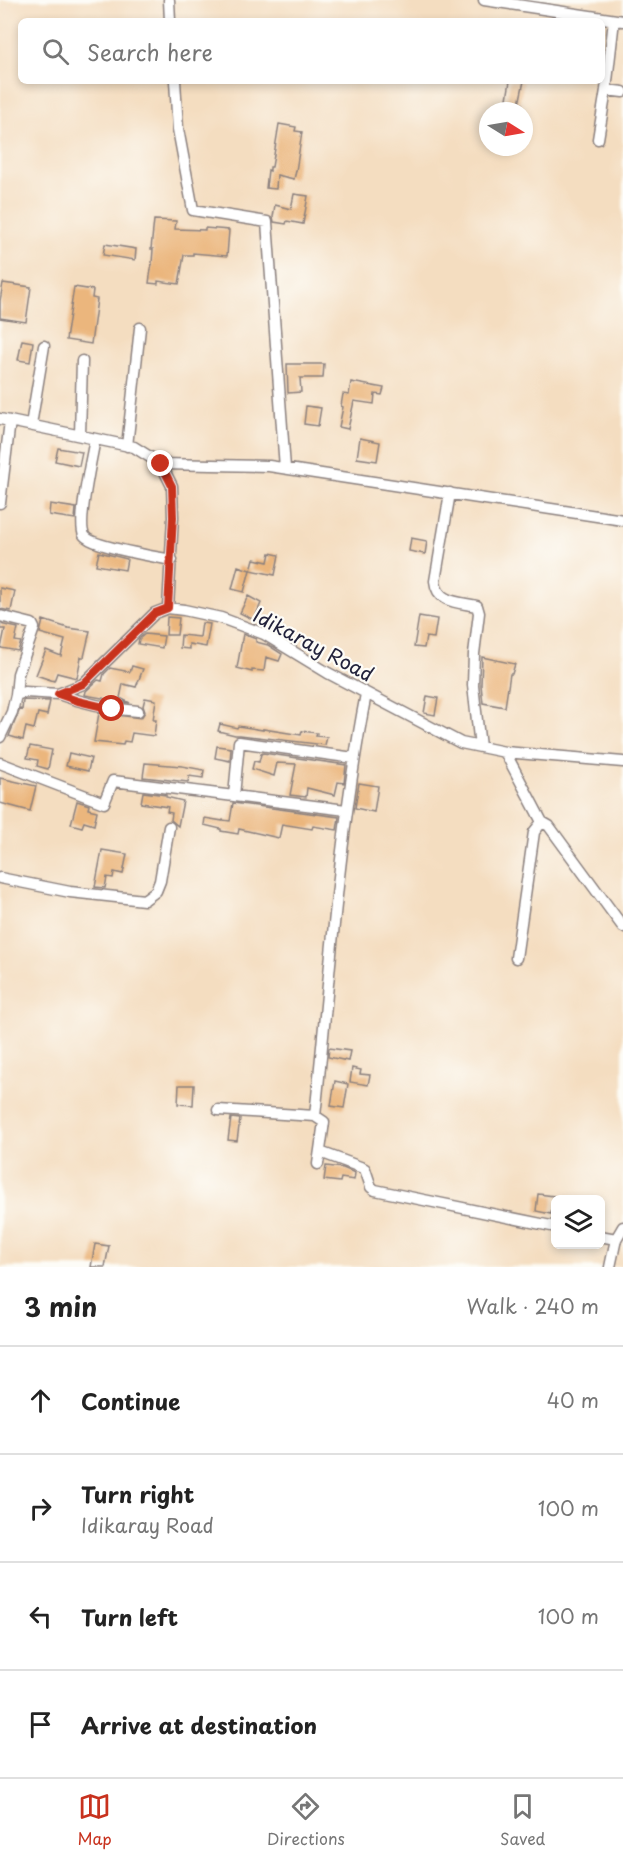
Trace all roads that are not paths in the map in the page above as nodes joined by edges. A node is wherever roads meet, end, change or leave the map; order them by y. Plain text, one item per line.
1 (169, 0) edge
2 (484, 0) edge
3 (170, 18) edge
4 (619, 20) edge
5 (175, 84) edge
6 (606, 90) junction
7 (623, 92) edge
8 (598, 139) dead end
9 (140, 328) dead end
10 (44, 346) dead end
11 (82, 362) dead end
12 (5, 420) edge
13 (31, 425) junction
14 (80, 435) junction
15 (95, 439) junction
16 (128, 446) junction
17 (161, 464) junction
18 (285, 468) junction
19 (450, 494) junction
20 (0, 503) edge
21 (623, 520) edge
22 (172, 560) junction
23 (168, 608) junction
24 (0, 616) edge
25 (58, 694) junction
26 (366, 694) junction
27 (16, 695) junction
28 (138, 711) dead end
29 (0, 737) edge
30 (480, 747) junction
31 (505, 752) junction
32 (354, 758) junction
33 (623, 762) edge
34 (0, 763) edge
35 (234, 796) junction
36 (346, 810) junction
37 (542, 822) junction
38 (170, 827) dead end
39 (0, 878) edge
40 (623, 927) edge
41 (516, 958) dead end
42 (218, 1110) dead end
43 (315, 1116) junction
44 (551, 1226) edge
45 (623, 1227) edge
46 (605, 1237) edge
47 (616, 1239) junction
48 (610, 1267) edge

1 - 3 street
2 - 4 street
4 - 6 street
5 - 18 street
6 - 7 street
6 - 8 street
9 - 16 street
10 - 13 street
11 - 14 street
12 - 13 street
12 - 20 street
13 - 14 street
14 - 15 street
15 - 16 street
15 - 22 street
16 - 17 street
17 - 18 street
17 - 22 street
18 - 19 street
19 - 21 street
19 - 30 street
22 - 23 street
23 - 25 street
23 - 26 street, Idikaray Road
24 - 27 street
25 - 27 street
25 - 28 street
26 - 30 street, Idikaray Road
26 - 32 street
27 - 29 street
30 - 31 street, Idikaray Road
31 - 33 street, Idikaray Road
31 - 37 street
32 - 35 street
32 - 36 street
34 - 35 street
35 - 36 street
36 - 43 street
37 - 40 street
37 - 41 street
38 - 39 street
42 - 43 street
43 - 44 street
45 - 47 street
46 - 47 street
47 - 48 street

